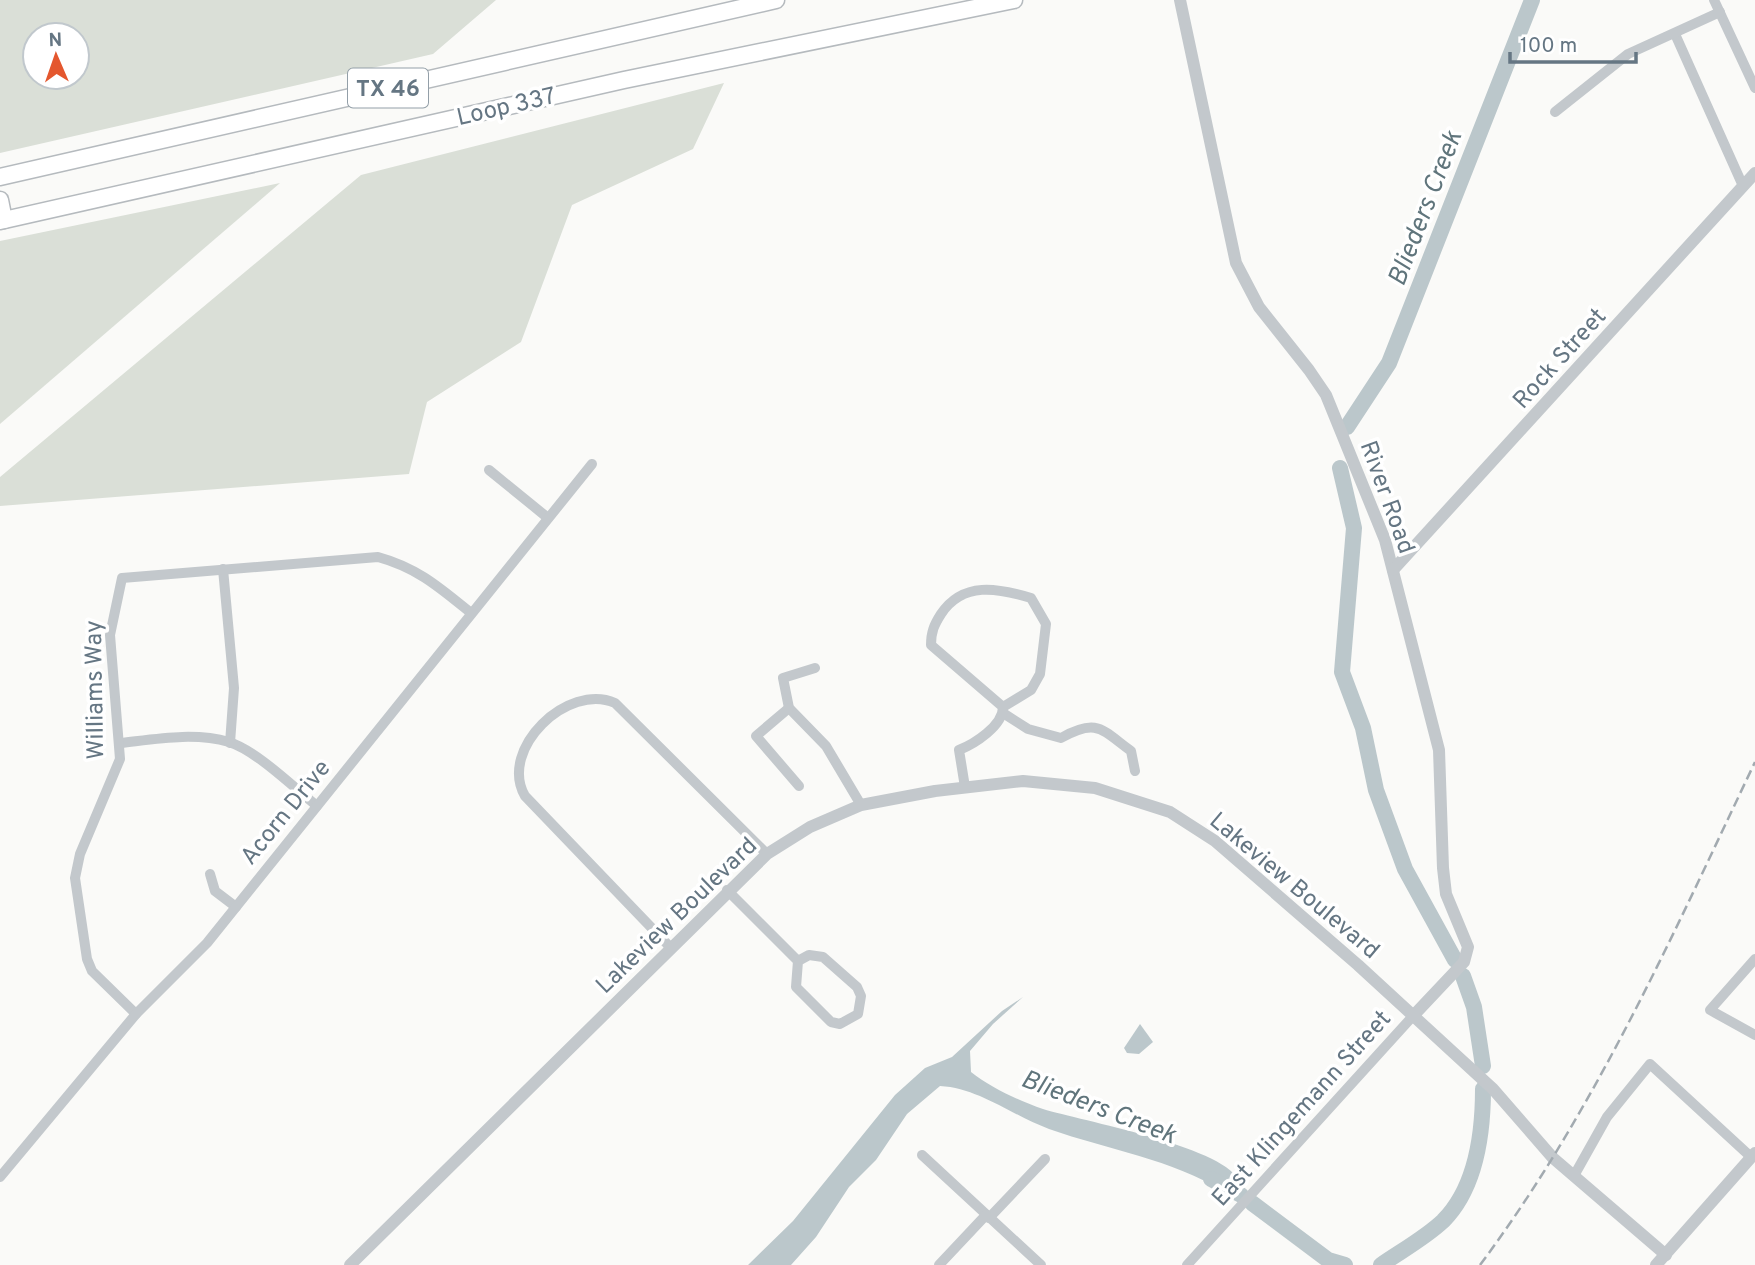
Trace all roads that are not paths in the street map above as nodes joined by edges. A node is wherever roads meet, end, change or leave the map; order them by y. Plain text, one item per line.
1 (776, 0) edge
2 (1014, 0) edge
3 (1180, 0) edge
4 (1714, 0) edge
5 (1720, 12) junction
6 (1675, 34) junction
7 (1754, 82) edge
8 (1555, 112) dead end
9 (1755, 173) edge
10 (5, 176) edge
11 (1743, 186) junction
12 (0, 189) edge
13 (0, 200) edge
14 (2, 220) edge
15 (592, 464) dead end
16 (489, 470) dead end
17 (548, 517) junction
18 (223, 569) junction
19 (1393, 570) junction
20 (471, 613) junction
21 (815, 668) dead end
22 (789, 708) junction
23 (1003, 710) junction
24 (121, 743) junction
25 (230, 743) junction
26 (1135, 771) dead end
27 (799, 786) dead end
28 (965, 787) junction
29 (861, 805) junction
30 (317, 806) junction
31 (767, 854) junction
32 (210, 874) dead end
33 (727, 890) junction
34 (236, 906) junction
35 (670, 947) junction
36 (1755, 959) edge
37 (798, 961) junction
38 (136, 1014) junction
39 (1413, 1016) junction
40 (1755, 1035) edge
41 (922, 1155) dead end
42 (1753, 1155) edge
43 (1045, 1159) dead end
44 (1575, 1174) junction
45 (0, 1177) edge
46 (987, 1217) junction
47 (1669, 1260) edge
48 (350, 1265) edge
49 (939, 1265) edge
50 (1041, 1265) edge
51 (1187, 1265) edge
52 (1656, 1265) edge

1 - 10 main road, Loop 337 / TX 46
2 - 14 main road, Loop 337 / TX 46
3 - 19 street, River Road
4 - 5 street
5 - 6 street
5 - 7 street
6 - 8 street
6 - 11 street
9 - 11 street, Rock Street
10 - 12 main road
11 - 19 street, Rock Street
13 - 14 main road
15 - 17 street, Acorn Drive
16 - 17 street
17 - 20 street, Acorn Drive
18 - 20 street, Williams Way
18 - 24 street, Williams Way
18 - 25 street
19 - 39 street, River Road
20 - 30 street, Acorn Drive
21 - 22 street
22 - 27 street
22 - 29 street
23 - 23 street
23 - 26 street
23 - 28 street
24 - 25 street
24 - 38 street, Williams Way
25 - 30 street
28 - 29 street, Lakeview Boulevard
28 - 39 street, Lakeview Boulevard
29 - 31 street, Lakeview Boulevard
30 - 34 street, Acorn Drive
31 - 33 street, Lakeview Boulevard
31 - 35 street
32 - 34 street
33 - 35 street, Lakeview Boulevard
33 - 37 street
34 - 38 street, Acorn Drive
35 - 48 street, Lakeview Boulevard
36 - 40 street
37 - 37 street
38 - 45 street, Acorn Drive
39 - 44 street, Lakeview Boulevard
39 - 51 street, East Klingemann Street
41 - 46 street
42 - 44 street
42 - 47 street
43 - 46 street
44 - 47 street, Lakeview Boulevard
46 - 49 street
46 - 50 street
47 - 52 street

